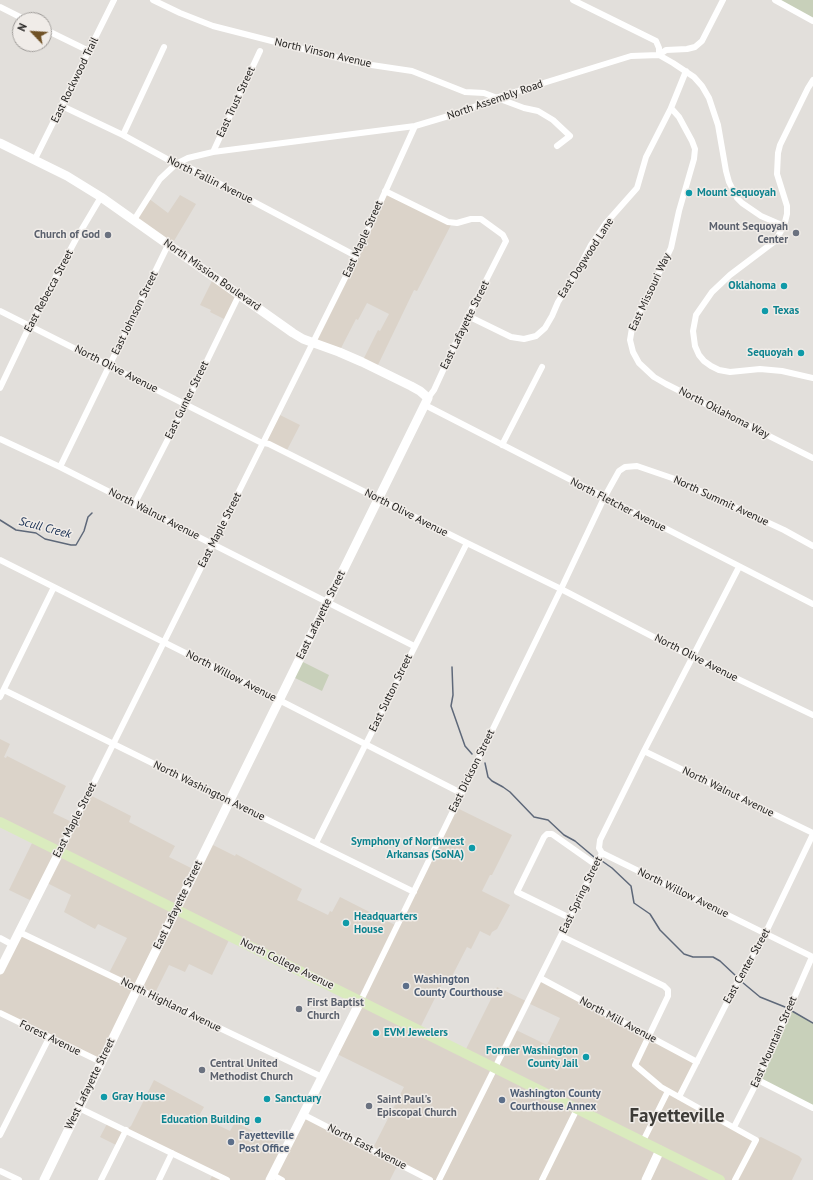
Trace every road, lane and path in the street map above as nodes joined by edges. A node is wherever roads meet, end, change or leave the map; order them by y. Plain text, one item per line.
1 (114, 0) edge
2 (153, 0) edge
3 (573, 0) edge
4 (723, 0) edge
5 (775, 0) edge
6 (0, 7) edge
7 (12, 13) edge
8 (813, 20) edge
9 (52, 33) edge
10 (164, 47) dead end
11 (89, 51) junction
12 (260, 51) dead end
13 (658, 55) junction
14 (686, 71) junction
15 (813, 80) edge
16 (495, 98) junction
17 (62, 106) junction
18 (671, 108) junction
19 (415, 126) junction
20 (123, 135) junction
21 (0, 143) edge
22 (557, 146) dead end
23 (213, 152) junction
24 (35, 159) junction
25 (176, 164) junction
26 (385, 191) junction
27 (101, 197) junction
28 (134, 220) junction
29 (784, 226) junction
30 (168, 244) junction
31 (356, 256) junction
32 (238, 295) junction
33 (0, 310) edge
34 (468, 316) junction
35 (30, 326) junction
36 (313, 342) junction
37 (639, 363) joint
38 (109, 366) junction
39 (542, 367) dead end
40 (813, 378) edge
41 (0, 388) edge
42 (426, 402) junction
43 (186, 404) junction
44 (0, 439) edge
45 (264, 443) junction
46 (502, 445) junction
47 (813, 458) edge
48 (60, 467) junction
49 (625, 467) joint
50 (604, 498) junction
51 (379, 499) junction
52 (134, 505) junction
53 (466, 543) junction
54 (213, 544) junction
55 (813, 546) edge
56 (0, 560) edge
57 (739, 567) junction
58 (54, 587) junction
59 (562, 589) junction
60 (327, 602) junction
61 (813, 604) edge
62 (164, 642) junction
63 (414, 646) junction
64 (692, 657) junction
65 (4, 690) junction
66 (0, 697) edge
67 (279, 700) junction
68 (813, 715) edge
69 (113, 744) junction
70 (366, 745) junction
71 (644, 751) junction
72 (461, 793) junction
73 (230, 801) junction
74 (0, 822) edge
75 (813, 833) edge
76 (316, 843) junction
77 (60, 852) junction
78 (602, 853) junction
79 (596, 865) junction
80 (414, 892) junction
81 (176, 909) junction
82 (570, 918) junction
83 (19, 932) junction
84 (765, 934) junction
85 (561, 936) junction
86 (0, 938) edge
87 (13, 944) junction
88 (812, 957) edge
89 (0, 970) edge
90 (540, 978) junction
91 (137, 989) junction
92 (361, 1000) junction
93 (0, 1013) edge
94 (649, 1036) junction
95 (49, 1038) junction
96 (101, 1062) junction
97 (697, 1062) junction
98 (495, 1068) junction
99 (322, 1078) junction
100 (758, 1080) junction
101 (668, 1091) junction
102 (679, 1097) junction
103 (79, 1108) junction
104 (813, 1108) edge
105 (577, 1109) junction
106 (304, 1115) junction
107 (734, 1127) junction
108 (126, 1130) junction
109 (0, 1135) edge
110 (643, 1141) junction
111 (660, 1150) junction
112 (172, 1153) junction
113 (0, 1171) edge
114 (271, 1178) edge
115 (19, 1180) edge
116 (44, 1180) edge
117 (102, 1180) edge
118 (159, 1180) edge
119 (227, 1180) edge
120 (282, 1180) edge
121 (430, 1180) edge
122 (439, 1180) edge
123 (542, 1180) edge
124 (646, 1180) edge
125 (720, 1180) edge
126 (736, 1180) edge

1 - 11 street, East Rockwood Trail
2 - 16 street, North Vinson Avenue
3 - 13 street
4 - 13 street, North Assembly Road
5 - 8 street
6 - 7 street
9 - 11 street
10 - 20 street
11 - 17 street, East Rockwood Trail
12 - 23 street, East Trust Street
13 - 14 street
13 - 16 street, North Assembly Road
14 - 18 street, East Dogwood Lane
14 - 29 street
15 - 29 street
16 - 19 street, North Assembly Road
16 - 22 street, North Vinson Avenue
17 - 20 street, North Fallin Avenue
17 - 24 street, East Rockwood Trail
18 - 34 street, East Dogwood Lane
18 - 37 street, East Missouri Way
19 - 23 street, North Assembly Road
19 - 26 street, East Maple Street
20 - 25 street, North Fallin Avenue
21 - 24 main road, North Mission Boulevard
23 - 25 street, North Assembly Road
24 - 27 main road, North Mission Boulevard
25 - 28 street, North Assembly Road
25 - 31 street, North Fallin Avenue
26 - 31 street, East Maple Street
26 - 34 street, East Lafayette Street
27 - 28 main road, North Mission Boulevard
27 - 35 street, East Rebecca Street
28 - 30 main road, North Mission Boulevard
29 - 40 street
30 - 32 main road, North Mission Boulevard
30 - 38 street, East Johnson Street
31 - 36 street, East Maple Street
32 - 36 main road, North Mission Boulevard
32 - 43 street, East Gunter Street
33 - 35 street, North Olive Avenue
34 - 42 street, East Lafayette Street
35 - 38 street, North Olive Avenue
35 - 41 street, East Rebecca Street
36 - 42 main road, North Mission Boulevard
36 - 45 street, East Maple Street
37 - 47 street, North Oklahoma Way
38 - 43 street, North Olive Avenue
38 - 48 street, East Johnson Street
39 - 46 street
42 - 46 street, North Fletcher Avenue
42 - 51 main road, East Lafayette Street
43 - 45 street, North Olive Avenue
43 - 52 street, East Gunter Street
44 - 48 street, North Walnut Avenue
45 - 51 street, North Olive Avenue
45 - 54 street, East Maple Street
46 - 50 street, North Fletcher Avenue
48 - 52 street, North Walnut Avenue
49 - 50 street, East Dickson Street
49 - 55 street, North Summit Avenue
50 - 57 street, North Fletcher Avenue
50 - 59 street, East Dickson Street
51 - 53 street, North Olive Avenue
51 - 60 main road, East Lafayette Street
52 - 54 street, North Walnut Avenue
53 - 59 street, North Olive Avenue
53 - 63 street, East Sutton Street
54 - 60 street, North Walnut Avenue
54 - 62 street, East Maple Street
56 - 58 street, North Willow Avenue
57 - 61 street, North Fletcher Avenue
57 - 64 street, East Spring Street
58 - 62 street, North Willow Avenue
58 - 65 street
59 - 64 street, North Olive Avenue
59 - 72 street, East Dickson Street
60 - 63 street, North Walnut Avenue
60 - 67 main road, East Lafayette Street
62 - 67 street, North Willow Avenue
62 - 69 street, East Maple Street
63 - 70 street, East Sutton Street
64 - 68 street, North Olive Avenue
64 - 71 street, East Spring Street
65 - 66 street
65 - 69 street, North Washington Avenue
67 - 70 street, North Willow Avenue
67 - 73 main road, East Lafayette Street
69 - 73 street, North Washington Avenue
69 - 77 street, East Maple Street
70 - 72 street, North Willow Avenue
70 - 76 street, East Sutton Street
71 - 75 street, North Walnut Avenue
71 - 78 street, East Spring Street
72 - 80 street, East Dickson Street
73 - 76 street, North Washington Avenue
73 - 81 main road, East Lafayette Street
74 - 77 main road, North College Avenue
75 - 84 street, East Center Street
76 - 80 street, North Washington Avenue
77 - 81 main road, North College Avenue
77 - 83 main road, East Maple Street
78 - 79 street, East Spring Street
78 - 84 street, North Willow Avenue
79 - 82 street, East Spring Street
79 - 82 street
80 - 92 street, East Dickson Street
81 - 91 main road, East Lafayette Street
81 - 92 main road, North College Avenue
82 - 85 street, East Spring Street
83 - 87 main road, East Maple Street
83 - 91 street, North Highland Avenue
84 - 88 street, North Willow Avenue
84 - 97 street, East Center Street
85 - 90 street, East Spring Street
85 - 94 street
86 - 87 street
87 - 89 main road, East Maple Street
88 - 100 street, East Mountain Street
90 - 94 street, North Mill Avenue
90 - 98 street, East Spring Street
91 - 96 main road, West Lafayette Street
91 - 99 street, North Highland Avenue
92 - 98 main road, North College Avenue
92 - 99 main road, East Dickson Street
93 - 95 street, Forest Avenue
94 - 97 street, North Mill Avenue
94 - 101 street
95 - 96 street, Forest Avenue
95 - 109 street
96 - 103 main road, West Lafayette Street
97 - 102 street, East Center Street
98 - 105 main road, North College Avenue
98 - 122 street, East Spring Street
99 - 106 main road, East Dickson Street
100 - 104 street
100 - 107 street, East Mountain Street
101 - 102 street
101 - 110 street
102 - 107 street
103 - 108 street
103 - 116 main road, West Lafayette Street
105 - 110 main road, North College Avenue
105 - 123 street
106 - 114 main road, East Dickson Street
106 - 121 street, North East Avenue
107 - 126 street
108 - 112 street
108 - 117 street
110 - 111 main road, North College Avenue
111 - 124 main road
111 - 125 main road, North College Avenue
112 - 118 street
112 - 119 street
113 - 115 street
114 - 120 street

